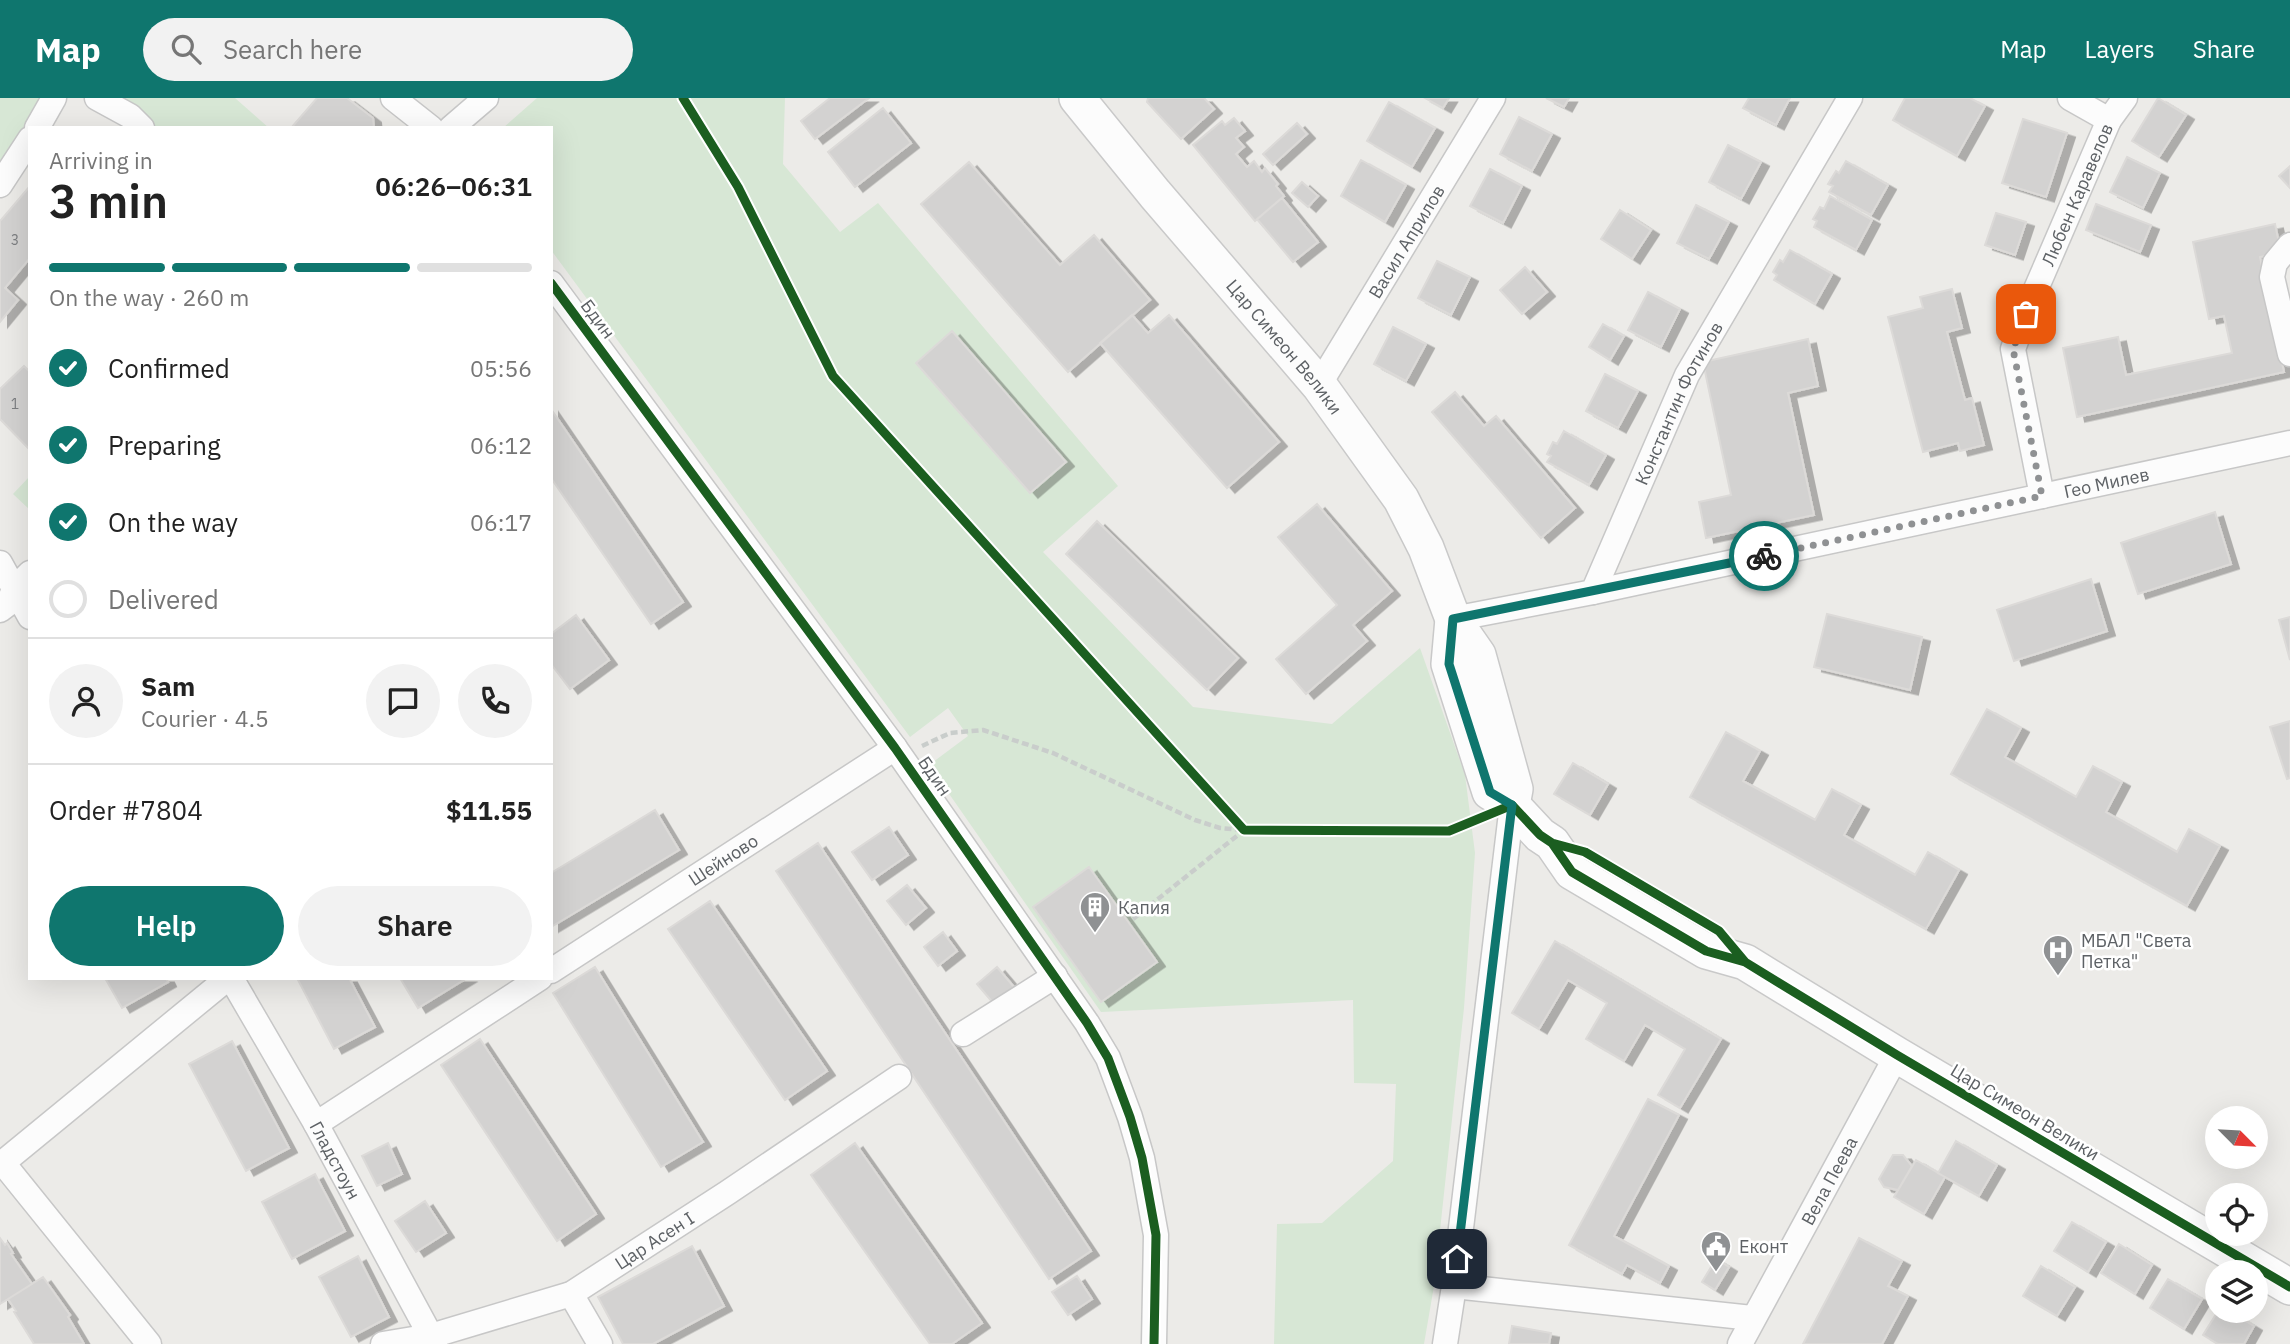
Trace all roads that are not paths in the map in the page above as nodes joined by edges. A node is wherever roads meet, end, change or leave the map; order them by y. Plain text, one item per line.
1 (54, 98) edge
2 (97, 98) edge
3 (393, 98) edge
4 (486, 98) edge
5 (1077, 98) edge
6 (1493, 98) edge
7 (1850, 98) edge
8 (2070, 98) edge
9 (2125, 98) edge
10 (2109, 120) junction
11 (38, 126) edge
12 (140, 126) edge
13 (429, 126) edge
14 (453, 126) edge
15 (28, 142) edge
16 (0, 185) edge
17 (2290, 246) edge
18 (553, 287) edge
19 (2290, 355) edge
20 (1319, 385) junction
21 (2290, 443) edge
22 (2042, 496) junction
23 (0, 563) edge
24 (22, 581) edge
25 (1593, 592) junction
26 (28, 608) edge
27 (0, 610) edge
28 (1453, 619) junction
29 (895, 748) junction
30 (1512, 805) junction
31 (553, 970) edge
32 (1055, 976) junction
33 (227, 980) edge
34 (230, 980) edge
35 (537, 980) edge
36 (963, 1034) dead end
37 (1897, 1055) junction
38 (899, 1077) dead end
39 (316, 1124) junction
40 (2, 1164) edge
41 (1454, 1286) junction
42 (2290, 1287) edge
43 (571, 1294) junction
44 (1752, 1318) junction
45 (433, 1340) edge
46 (149, 1344) edge
47 (383, 1344) edge
48 (600, 1344) edge
49 (1154, 1344) edge
50 (1445, 1344) edge
51 (1740, 1344) edge

1 - 11 street
2 - 12 street
3 - 13 street
4 - 14 street
5 - 20 main road, Цар Симеон Велики
6 - 20 street, Васил Априлов
7 - 25 street, Константин Фотинов
8 - 10 street
9 - 10 street, Любен Каравелов
10 - 22 street, Любен Каравелов
15 - 16 street
17 - 19 street
18 - 29 street, Бдин
20 - 28 main road, Цар Симеон Велики
21 - 22 street, Гео Милев
22 - 25 street, Гео Милев
23 - 24 street
24 - 26 street
24 - 27 street
25 - 28 street
28 - 30 main road, Цар Симеон Велики
29 - 31 street, Шейново
29 - 32 street, Бдин
30 - 37 main road, Цар Симеон Велики
30 - 41 street
32 - 36 street
32 - 49 street, Бдин
33 - 40 street
34 - 39 street, Гладстоун
35 - 39 street
37 - 42 main road, Цар Симеон Велики
37 - 44 street, Вела Пеева
38 - 43 street, Цар Асен I
39 - 45 street, Гладстоун
40 - 46 street
41 - 44 street
41 - 50 street
43 - 45 street, Цар Асен I
43 - 48 street
44 - 51 street, Вела Пеева
45 - 47 street, Цар Асен I

